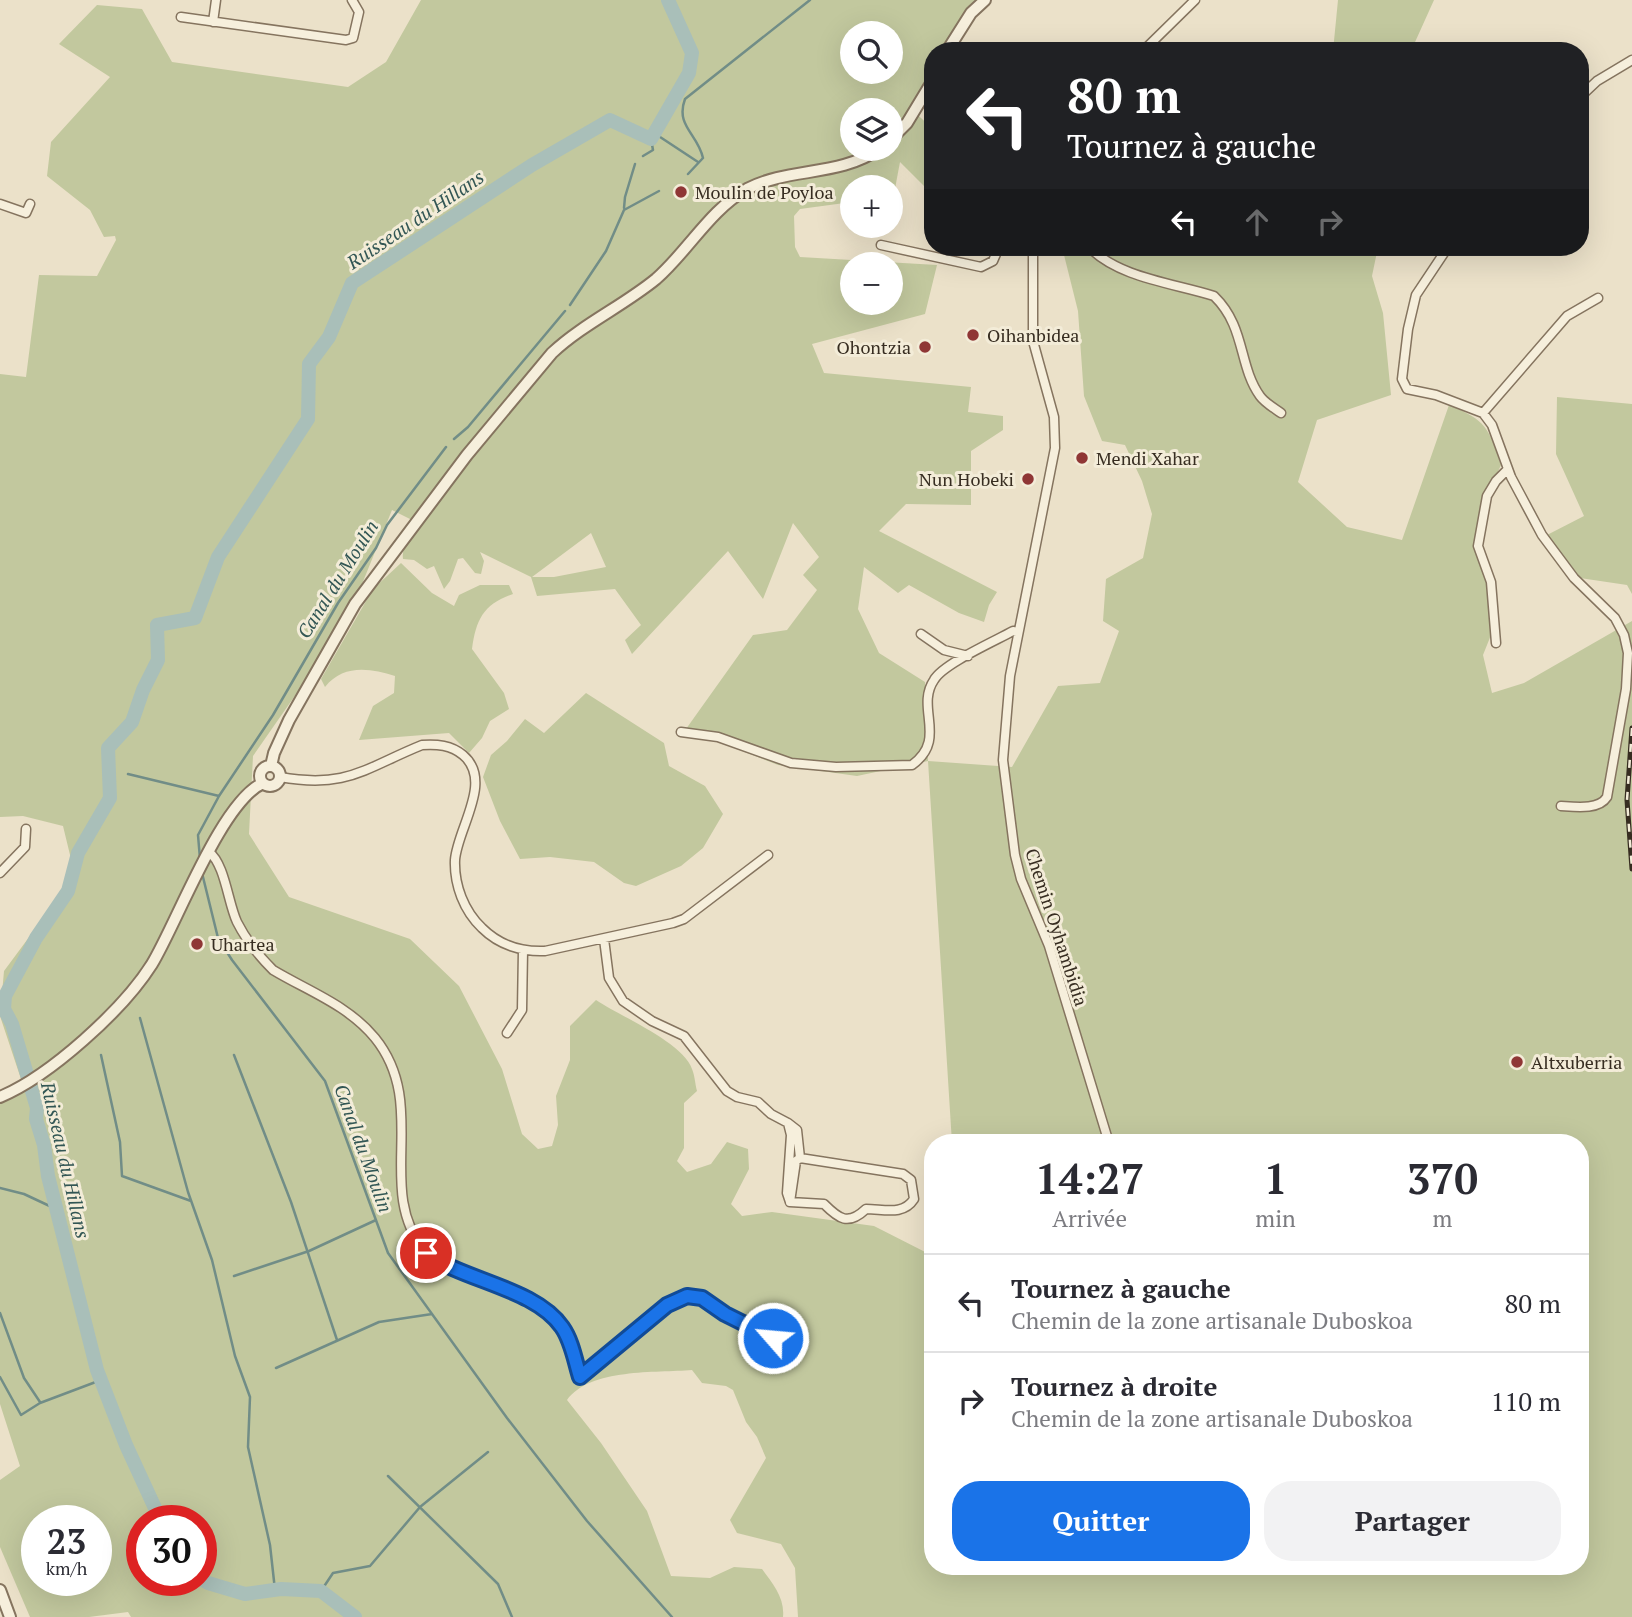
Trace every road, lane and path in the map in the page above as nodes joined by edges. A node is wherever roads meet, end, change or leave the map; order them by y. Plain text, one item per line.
1 (216, 0) edge
2 (352, 0) edge
3 (985, 0) edge
4 (1195, 0) edge
5 (181, 17) dead end
6 (214, 22) junction
7 (953, 42) edge
8 (1152, 42) edge
9 (1632, 60) edge
10 (1589, 89) edge
11 (924, 95) edge
12 (903, 127) edge
13 (852, 161) edge
14 (0, 204) edge
15 (30, 204) dead end
16 (881, 245) dead end
17 (924, 254) edge
18 (931, 256) edge
19 (995, 256) edge
20 (1033, 256) edge
21 (1098, 256) edge
22 (1442, 256) edge
23 (1598, 298) dead end
24 (1281, 413) dead end
25 (1483, 413) junction
26 (1508, 469) junction
27 (1018, 632) junction
28 (921, 634) dead end
29 (1496, 643) dead end
30 (968, 656) junction
31 (681, 732) dead end
32 (271, 766) junction
33 (280, 777) junction
34 (263, 783) junction
35 (1561, 806) dead end
36 (26, 829) dead end
37 (209, 852) junction
38 (768, 855) dead end
39 (0, 873) edge
40 (604, 939) junction
41 (523, 950) junction
42 (507, 1033) dead end
43 (0, 1097) edge
44 (788, 1123) junction
45 (1107, 1134) edge
46 (800, 1158) junction
47 (790, 1202) junction
48 (792, 1335) dead end
49 (0, 1590) edge
50 (8, 1615) edge

1 - 6 street
2 - 6 street
3 - 7 street
4 - 8 street
5 - 6 street
9 - 10 street
11 - 12 street
13 - 32 street
14 - 15 street
16 - 17 street
18 - 19 street
20 - 27 street, Chemin Oyhambidia
21 - 24 street
22 - 25 street
23 - 25 street
25 - 26 street
26 - 29 street
26 - 35 street
27 - 30 street
27 - 45 street, Chemin Oyhambidia
28 - 30 street
30 - 31 street
32 - 33 street
32 - 34 street
33 - 34 street
33 - 41 street
34 - 37 street
36 - 39 street
37 - 43 street
37 - 48 street
38 - 40 street
40 - 41 street
40 - 44 street
41 - 42 street
44 - 46 street
44 - 47 street
46 - 47 street
46 - 47 street
49 - 50 street

